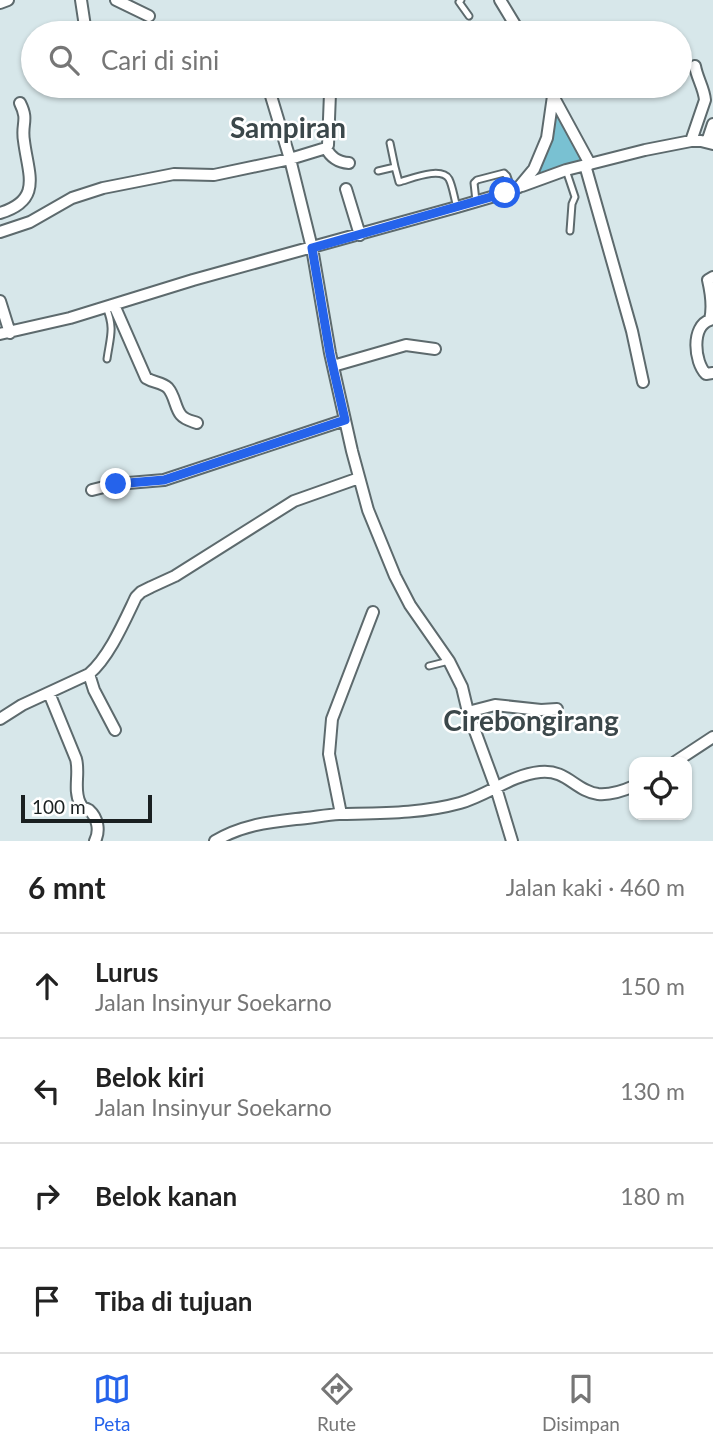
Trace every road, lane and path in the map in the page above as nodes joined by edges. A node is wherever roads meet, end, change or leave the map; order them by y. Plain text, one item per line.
1 (8, 0) edge
2 (81, 0) edge
3 (116, 0) edge
4 (461, 0) edge
5 (500, 0) edge
6 (0, 3) edge
7 (149, 16) dead end
8 (468, 16) dead end
9 (84, 21) edge
10 (513, 21) edge
11 (695, 66) dead end
12 (272, 98) edge
13 (330, 98) edge
14 (550, 98) edge
15 (555, 98) edge
16 (19, 103) dead end
17 (713, 124) edge
18 (691, 141) junction
19 (390, 143) dead end
20 (710, 143) edge
21 (326, 148) junction
22 (290, 159) junction
23 (349, 163) dead end
24 (588, 164) junction
25 (395, 167) junction
26 (566, 170) junction
27 (378, 171) dead end
28 (346, 189) dead end
29 (516, 189) junction
30 (476, 201) junction
31 (457, 207) junction
32 (0, 213) edge
33 (570, 230) dead end
34 (0, 232) edge
35 (360, 235) junction
36 (312, 248) junction
37 (713, 277) edge
38 (0, 301) edge
39 (110, 306) junction
40 (5, 334) edge
41 (435, 349) dead end
42 (107, 359) dead end
43 (333, 366) junction
44 (713, 373) edge
45 (643, 382) dead end
46 (345, 420) junction
47 (197, 423) dead end
48 (359, 478) junction
49 (93, 490) dead end
50 (373, 612) dead end
51 (449, 661) junction
52 (429, 666) dead end
53 (89, 674) junction
54 (48, 693) junction
55 (556, 709) dead end
56 (468, 712) junction
57 (0, 719) edge
58 (115, 730) dead end
59 (713, 737) edge
60 (683, 757) edge
61 (496, 788) junction
62 (629, 788) edge
63 (338, 814) junction
64 (95, 841) edge
65 (215, 841) edge
66 (512, 841) edge

1 - 6 street
2 - 9 street
3 - 7 street
4 - 8 lane
5 - 10 street
11 - 18 street
12 - 22 street
13 - 21 street
14 - 29 street
15 - 24 street
16 - 32 street
17 - 20 street
18 - 20 street
18 - 24 street
19 - 25 lane
21 - 22 street
21 - 23 street
22 - 34 street
22 - 36 street
24 - 26 street
24 - 45 street
25 - 27 lane
25 - 31 lane
26 - 29 street
26 - 33 lane
28 - 35 street
29 - 30 street
29 - 30 lane
30 - 31 street
31 - 35 street
35 - 36 street
36 - 39 street
36 - 43 street
37 - 44 street
38 - 40 street
39 - 40 street
39 - 42 lane
39 - 47 street
41 - 43 street
43 - 46 street
46 - 48 street
46 - 49 street
48 - 51 street
48 - 53 street
50 - 63 street
51 - 52 lane
51 - 56 street
53 - 54 street
53 - 58 street
54 - 57 street
54 - 64 street
55 - 56 street
56 - 61 street
59 - 60 street
61 - 62 street
61 - 63 street
61 - 66 street
63 - 65 street

